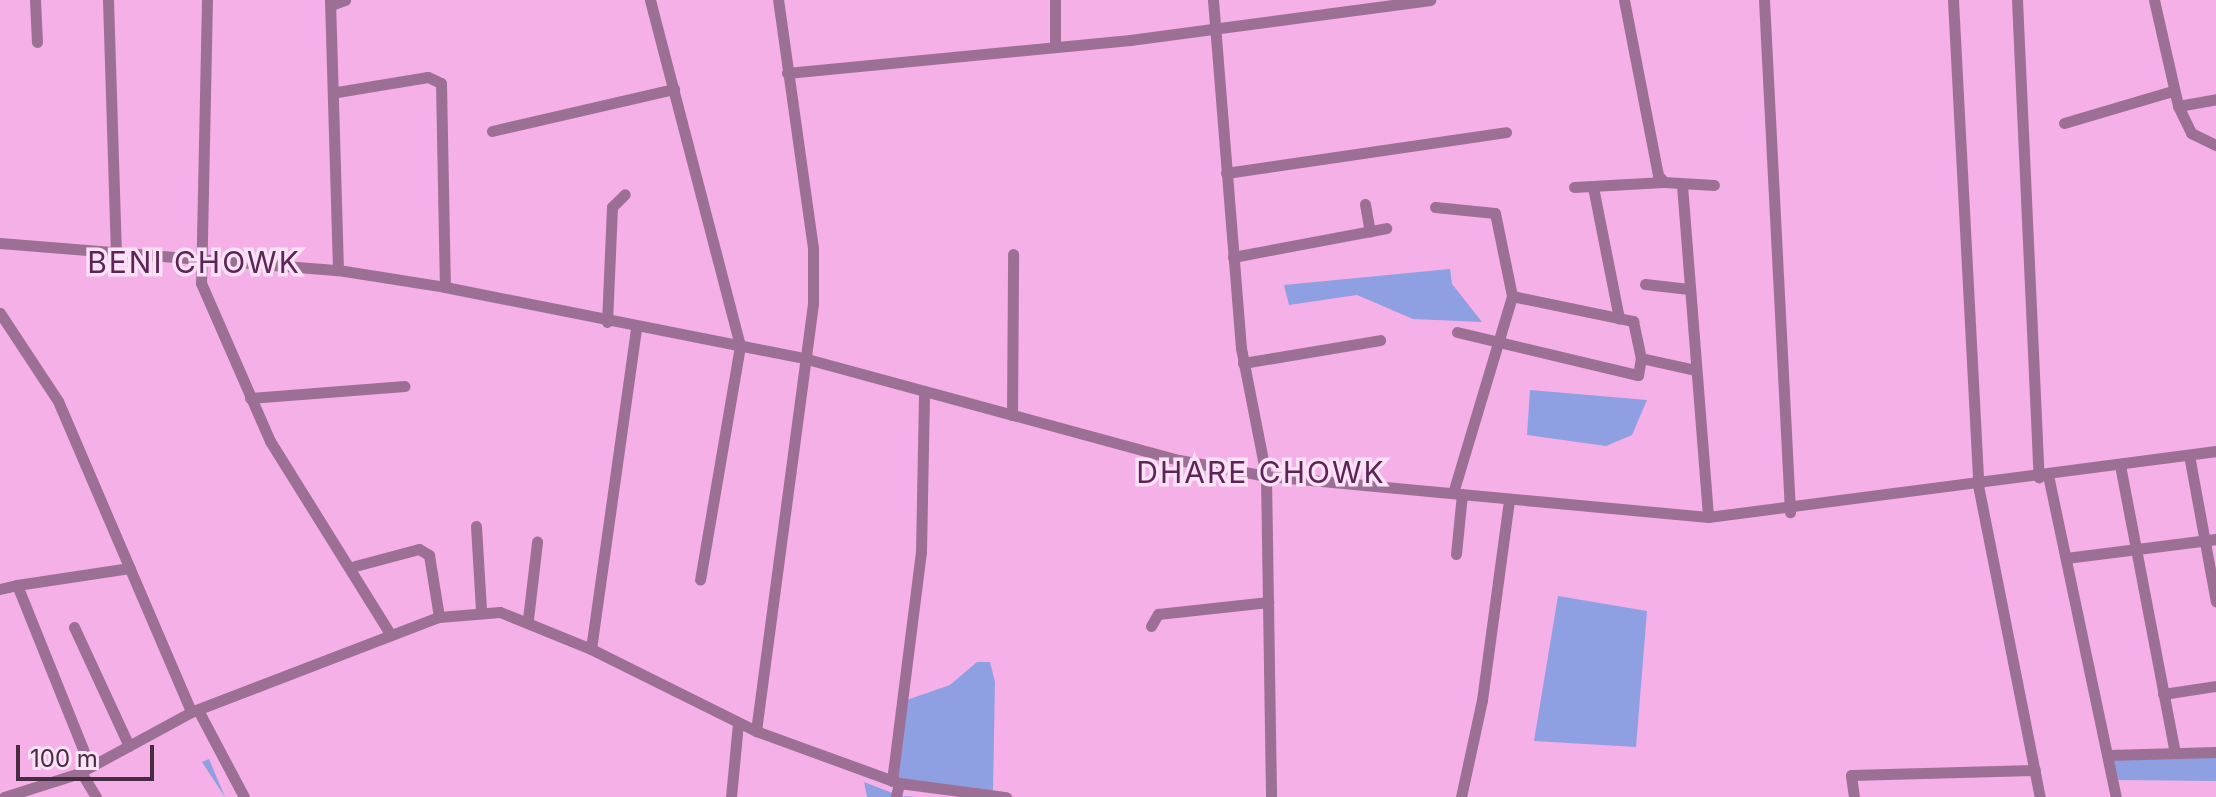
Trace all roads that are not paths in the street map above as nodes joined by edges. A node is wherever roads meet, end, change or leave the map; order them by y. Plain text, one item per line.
1 (35, 0) edge
2 (108, 0) edge
3 (207, 0) edge
4 (345, 0) edge
5 (650, 0) edge
6 (778, 0) edge
7 (1055, 0) edge
8 (1213, 0) edge
9 (1430, 0) edge
10 (1624, 0) edge
11 (1764, 0) edge
12 (1953, 0) edge
13 (2017, 0) edge
14 (2154, 0) edge
15 (330, 2) edge
16 (1214, 30) junction
17 (37, 42) dead end
18 (1055, 46) junction
19 (787, 73) junction
20 (674, 89) junction
21 (2172, 91) junction
22 (337, 92) junction
23 (2216, 99) edge
24 (2178, 106) junction
25 (2064, 123) dead end
26 (492, 131) dead end
27 (1506, 132) dead end
28 (2216, 145) edge
29 (1226, 173) junction
30 (1664, 182) junction
31 (1682, 185) junction
32 (1714, 185) dead end
33 (1574, 187) dead end
34 (1593, 187) junction
35 (625, 194) dead end
36 (1365, 204) dead end
37 (1435, 207) dead end
38 (1386, 228) dead end
39 (1370, 232) junction
40 (0, 243) edge
41 (116, 248) junction
42 (1013, 254) dead end
43 (1233, 257) junction
44 (199, 258) junction
45 (338, 270) junction
46 (1645, 284) dead end
47 (445, 287) junction
48 (1689, 289) junction
49 (1512, 296) junction
50 (0, 313) edge
51 (1619, 318) junction
52 (607, 322) junction
53 (636, 327) junction
54 (1457, 332) dead end
55 (1380, 340) dead end
56 (1493, 344) junction
57 (740, 346) junction
58 (1641, 358) junction
59 (807, 359) junction
60 (1243, 363) junction
61 (1695, 370) junction
62 (405, 386) dead end
63 (924, 391) junction
64 (250, 398) junction
65 (1012, 415) junction
66 (2216, 451) edge
67 (2189, 455) junction
68 (2120, 465) junction
69 (1266, 476) junction
70 (2043, 476) junction
71 (1978, 485) junction
72 (1458, 494) junction
73 (1509, 499) junction
74 (1790, 512) junction
75 (1708, 517) junction
76 (476, 526) dead end
77 (2211, 540) edge
78 (537, 542) dead end
79 (2134, 549) junction
80 (1456, 554) dead end
81 (2066, 558) junction
82 (355, 566) junction
83 (130, 568) junction
84 (700, 580) dead end
85 (17, 585) junction
86 (0, 589) edge
87 (1268, 602) junction
88 (2216, 602) edge
89 (481, 609) junction
90 (439, 617) junction
91 (528, 619) junction
92 (1151, 626) dead end
93 (74, 627) dead end
94 (390, 634) junction
95 (591, 649) junction
96 (2216, 686) edge
97 (2163, 694) junction
98 (195, 711) junction
99 (738, 723) junction
100 (756, 731) junction
101 (129, 746) junction
102 (2216, 752) edge
103 (2175, 753) junction
104 (2108, 755) junction
105 (86, 770) junction
106 (2035, 770) junction
107 (896, 782) junction
108 (4, 797) edge
109 (96, 797) edge
110 (244, 797) edge
111 (731, 797) edge
112 (896, 797) edge
113 (1004, 797) edge
114 (1271, 797) edge
115 (1461, 797) edge
116 (1854, 797) edge
117 (2040, 797) edge
118 (2116, 797) edge

1 - 17 street
2 - 41 street
3 - 44 street
4 - 15 street
5 - 20 street
6 - 19 street
7 - 18 street
8 - 16 street
9 - 16 street
10 - 30 street
11 - 74 street
12 - 71 street
13 - 70 street
14 - 21 street
15 - 22 street
16 - 18 street
16 - 29 street
18 - 19 street
19 - 59 street
20 - 26 street
20 - 57 street
21 - 24 street
21 - 25 street
22 - 45 street
22 - 47 street
23 - 24 street
24 - 28 street
27 - 29 street
29 - 43 street
30 - 31 street
30 - 34 street
31 - 32 street
31 - 48 street
33 - 34 street
34 - 51 street
35 - 52 street
36 - 39 street
37 - 49 street
38 - 39 street
39 - 43 street
40 - 41 street
41 - 44 street
42 - 65 street
43 - 60 street
44 - 45 street
44 - 64 street
45 - 47 street
46 - 48 street
47 - 52 street
48 - 61 street
49 - 51 street
49 - 56 street
50 - 83 street
51 - 58 street
52 - 53 street
53 - 57 street
53 - 95 street
54 - 56 street
55 - 60 street
56 - 58 street
56 - 72 street
57 - 59 street
57 - 84 street
58 - 61 street
59 - 63 street
59 - 100 street
60 - 69 street
61 - 75 street
62 - 64 street
63 - 65 street
63 - 107 street
64 - 82 street
65 - 69 street
66 - 67 street
67 - 68 street
67 - 77 street
68 - 70 street
68 - 79 street
69 - 72 street
69 - 87 street
70 - 71 street
70 - 81 street
71 - 74 street
71 - 106 street
72 - 73 street
72 - 80 street
73 - 75 street
73 - 115 street
74 - 75 street
76 - 89 street
77 - 79 street
77 - 88 street
78 - 91 street
79 - 81 street
79 - 97 street
81 - 104 street
82 - 90 street
82 - 94 street
83 - 85 street
83 - 98 street
85 - 86 street
85 - 105 street
87 - 92 street
87 - 114 street
89 - 90 street
89 - 91 street
90 - 94 street
91 - 95 street
93 - 101 street
94 - 98 street
95 - 99 street
96 - 97 street
97 - 103 street
98 - 101 street
98 - 110 street
99 - 100 street
99 - 111 street
100 - 107 street
101 - 105 street
102 - 103 street
103 - 104 street
104 - 118 street
105 - 108 street
105 - 109 street
106 - 116 street
106 - 117 street
107 - 112 street
107 - 113 street

